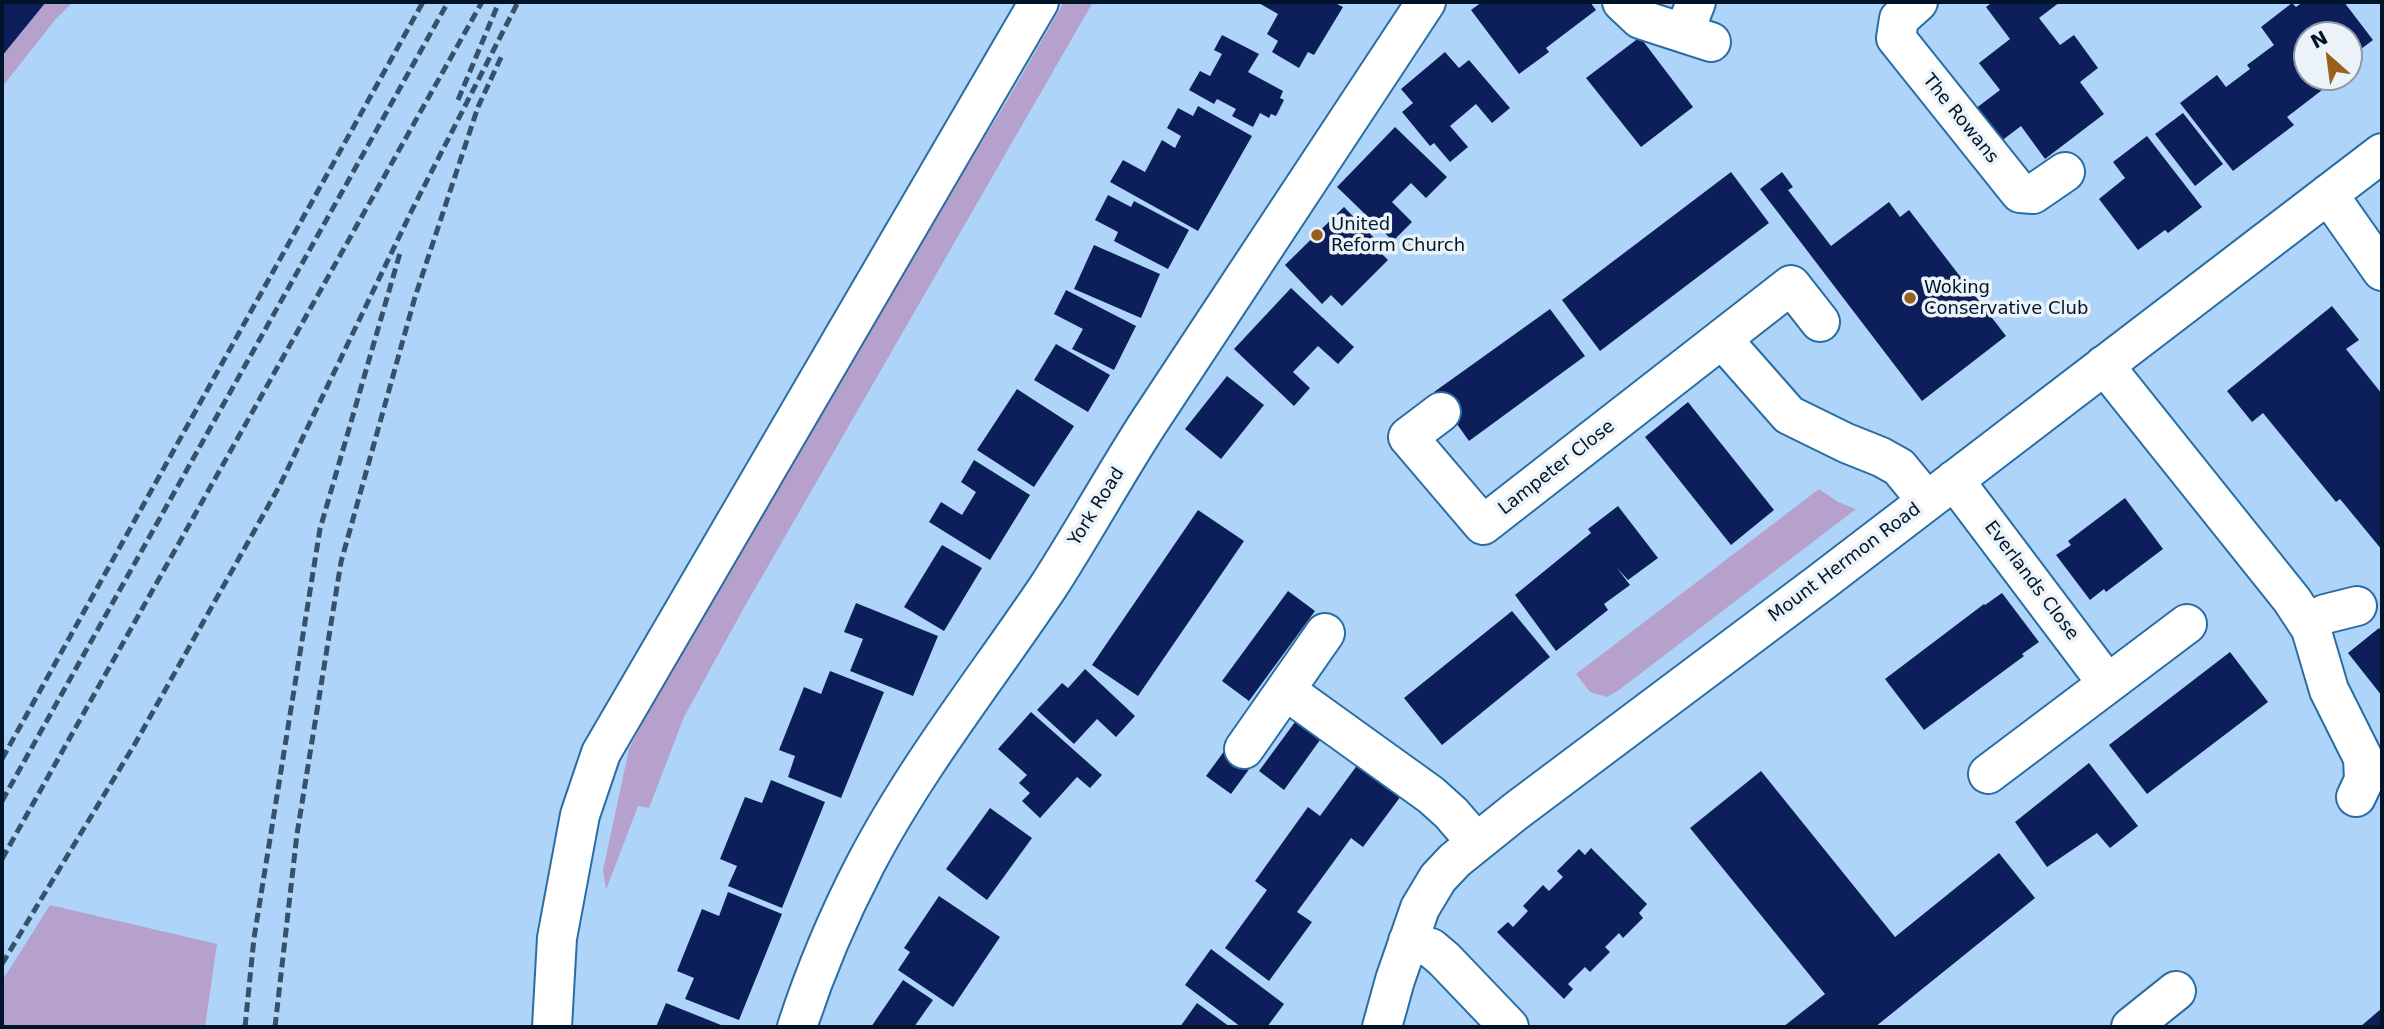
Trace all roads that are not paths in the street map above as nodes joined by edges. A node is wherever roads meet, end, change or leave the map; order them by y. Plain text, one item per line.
1 (1039, 2) edge
2 (1426, 2) edge
3 (1622, 2) edge
4 (1918, 2) edge
5 (1697, 26) edge
6 (2382, 153) edge
7 (2065, 172) dead end
8 (2328, 194) junction
9 (2382, 271) edge
10 (1820, 323) dead end
11 (1722, 339) junction
12 (2104, 365) junction
13 (1441, 412) dead end
14 (1940, 490) junction
15 (2357, 606) dead end
16 (2307, 622) junction
17 (2187, 624) dead end
18 (1325, 634) dead end
19 (2107, 683) junction
20 (1285, 690) junction
21 (1244, 749) dead end
22 (1988, 774) dead end
23 (2356, 797) dead end
24 (1476, 842) junction
25 (1408, 941) junction
26 (2176, 991) dead end
27 (552, 1027) edge
28 (797, 1027) edge
29 (1382, 1027) edge
30 (1509, 1027) edge
31 (2131, 1027) edge

1 - 27 street
2 - 28 street, York Road
3 - 5 street
4 - 7 street, The Rowans
6 - 8 street, Mount Hermon Road
8 - 9 street
8 - 12 street, Mount Hermon Road
10 - 11 street, Lampeter Close
11 - 13 street, Lampeter Close
11 - 14 street
12 - 14 street, Mount Hermon Road
12 - 16 street
14 - 19 street, Everlands Close
14 - 24 street, Mount Hermon Road
15 - 16 street
16 - 23 street
17 - 19 street
18 - 20 street
19 - 22 street
20 - 21 street
20 - 24 street
24 - 25 street, Mount Hermon Road
25 - 29 street, Mount Hermon Road
25 - 30 street
26 - 31 street

